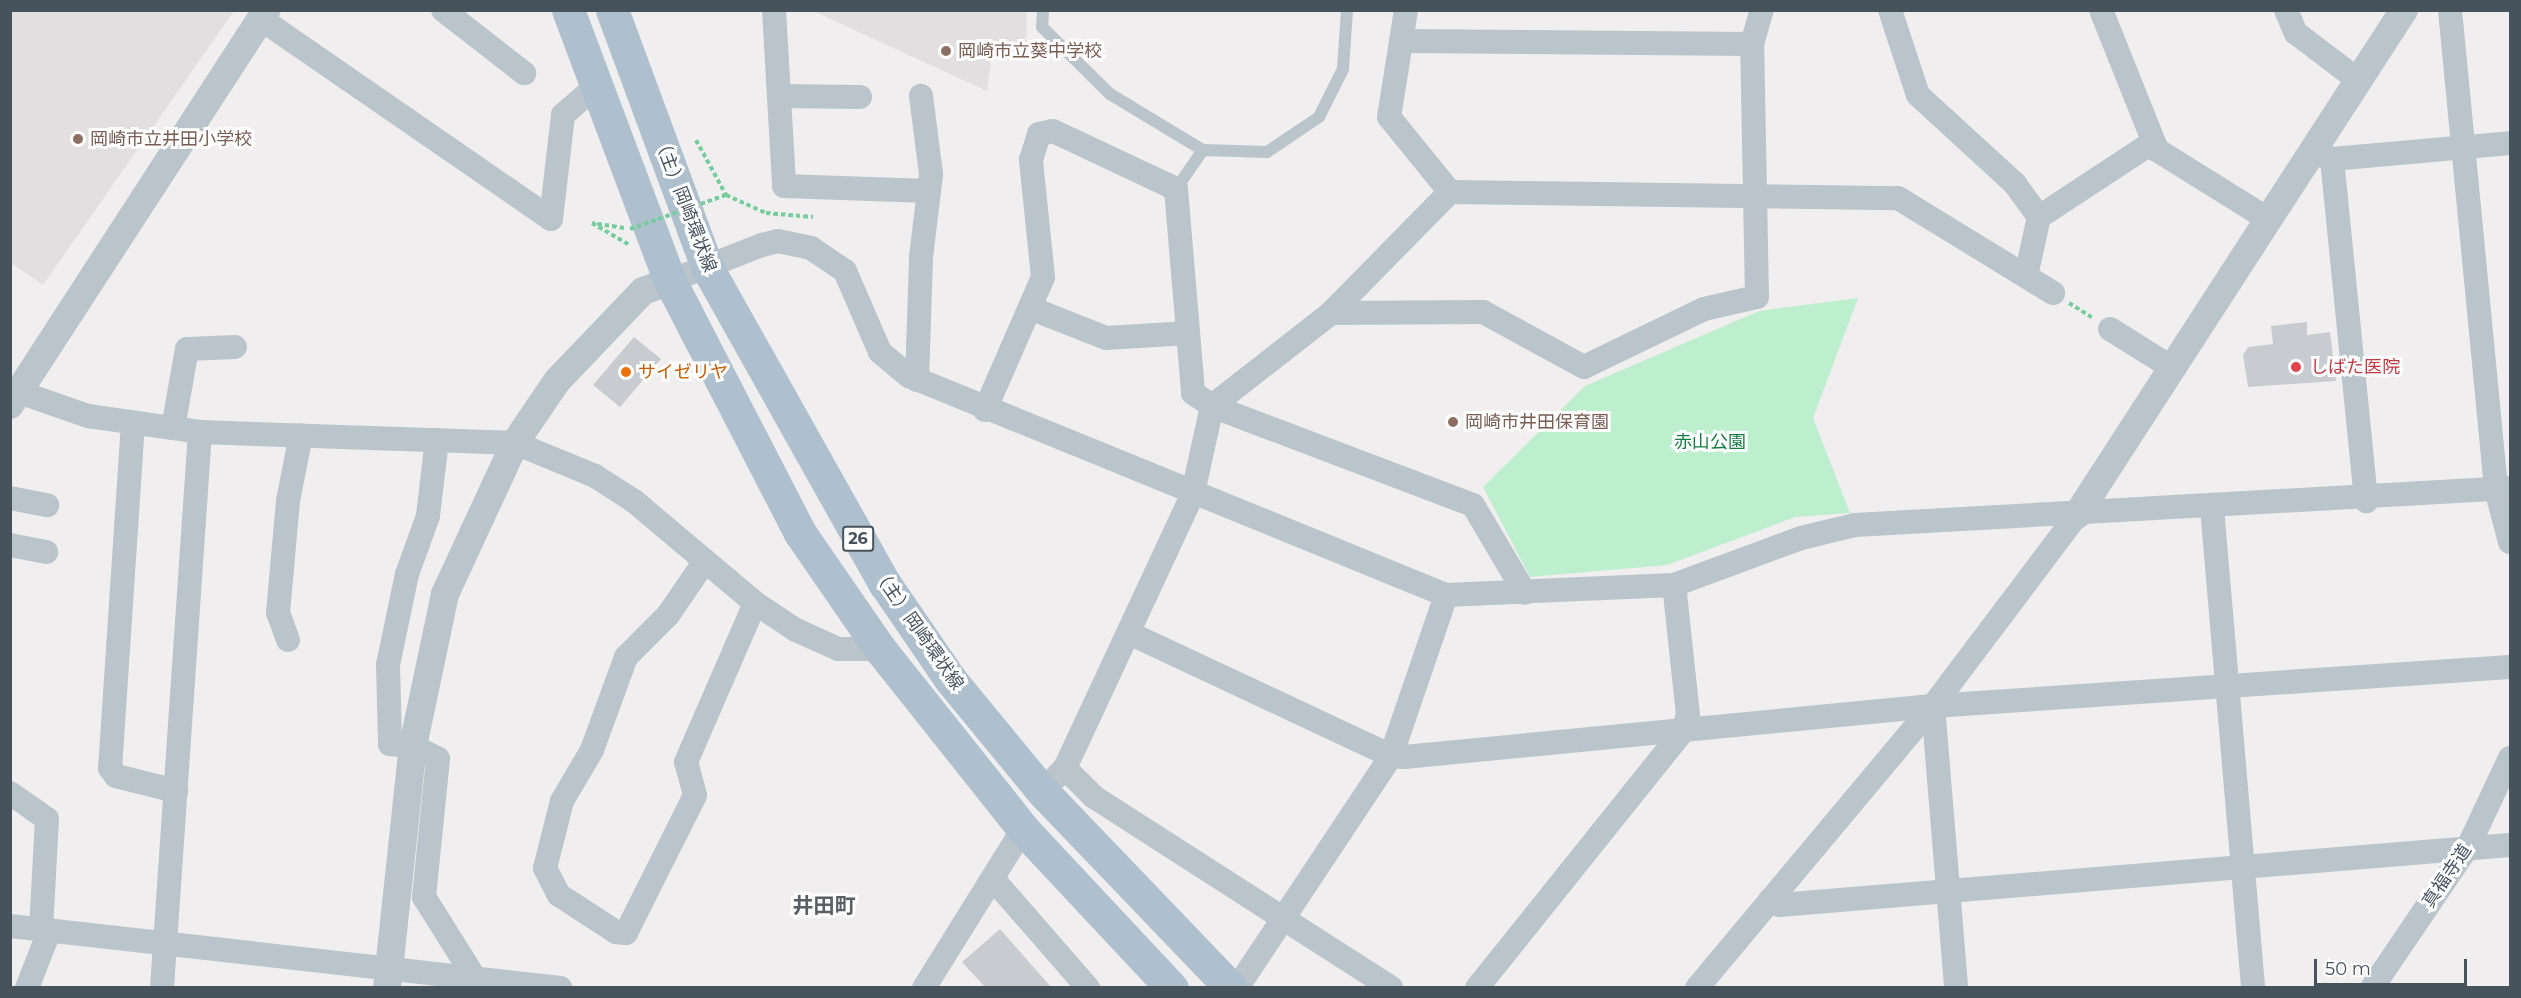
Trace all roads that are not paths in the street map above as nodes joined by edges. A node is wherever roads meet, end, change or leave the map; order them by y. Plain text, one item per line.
1 (443, 10) edge
2 (568, 10) edge
3 (612, 10) edge
4 (774, 10) edge
5 (1043, 10) edge
6 (1347, 10) edge
7 (1406, 10) edge
8 (1762, 10) edge
9 (1890, 10) edge
10 (2101, 10) edge
11 (2286, 10) edge
12 (2404, 10) edge
13 (2450, 10) edge
14 (264, 15) edge
15 (1402, 41) junction
16 (1752, 45) junction
17 (524, 73) dead end
18 (2358, 80) junction
19 (597, 86) junction
20 (779, 96) junction
21 (921, 96) dead end
22 (860, 97) dead end
23 (2152, 142) junction
24 (2511, 143) edge
25 (2461, 147) junction
26 (1203, 150) junction
27 (2323, 156) junction
28 (1176, 189) junction
29 (929, 191) junction
30 (1450, 192) junction
31 (1756, 193) junction
32 (2040, 217) junction
33 (2268, 219) junction
34 (708, 268) junction
35 (2026, 276) junction
36 (670, 281) junction
37 (2053, 293) road end
38 (1030, 308) junction
39 (1331, 313) junction
40 (2110, 329) road end
41 (1188, 333) junction
42 (235, 346) dead end
43 (2169, 366) junction
44 (917, 380) junction
45 (13, 396) edge
46 (1212, 406) junction
47 (985, 410) junction
48 (133, 423) junction
49 (173, 428) junction
50 (200, 432) junction
51 (302, 435) junction
52 (437, 440) junction
53 (515, 443) junction
54 (2503, 489) edge
55 (1194, 493) junction
56 (10, 498) edge
57 (2366, 501) junction
58 (47, 505) dead end
59 (2212, 508) junction
60 (2078, 515) junction
61 (2511, 542) edge
62 (10, 545) edge
63 (46, 552) dead end
64 (705, 561) junction
65 (1674, 585) junction
66 (1525, 593) junction
67 (1446, 595) junction
68 (754, 603) junction
69 (1131, 634) junction
70 (288, 640) dead end
71 (880, 649) junction
72 (2511, 667) edge
73 (2226, 685) junction
74 (1933, 706) junction
75 (1683, 731) junction
76 (413, 746) junction
77 (1391, 756) junction
78 (2511, 758) edge
79 (1065, 768) junction
80 (176, 791) junction
81 (1042, 791) junction
82 (10, 793) edge
83 (1023, 829) junction
84 (2469, 845) junction
85 (2511, 845) edge
86 (2243, 867) junction
87 (993, 879) junction
88 (1950, 890) junction
89 (1770, 900) junction
90 (1282, 918) junction
91 (10, 926) edge
92 (45, 931) junction
93 (165, 941) junction
94 (473, 975) junction
95 (388, 977) edge
96 (27, 987) edge
97 (162, 987) edge
98 (561, 987) edge
99 (924, 987) edge
100 (1088, 987) edge
101 (1172, 987) edge
102 (1231, 987) edge
103 (1237, 987) edge
104 (1391, 987) edge
105 (1477, 987) edge
106 (1697, 987) edge
107 (1956, 987) edge
108 (2253, 987) edge
109 (2372, 987) edge

1 - 17 street
2 - 19 main road, 26
3 - 34 main road, （主）岡崎環状線 / 26
4 - 20 street
5 - 26 lane
6 - 26 lane
7 - 15 street
8 - 16 street
9 - 32 street
10 - 23 street
11 - 18 street
12 - 18 street
13 - 25 street
14 - 19 street
14 - 45 street
15 - 16 street
15 - 30 street
16 - 31 street
18 - 27 street
19 - 36 main road, 26
20 - 22 street
20 - 29 street
21 - 29 street
23 - 32 street
23 - 33 street
24 - 25 street
25 - 27 street
25 - 54 street
26 - 28 lane
27 - 33 street
27 - 57 street
28 - 38 street
28 - 41 street
29 - 44 street
30 - 31 street
30 - 39 street
31 - 35 street
31 - 39 street
32 - 35 street
33 - 43 street
34 - 36 street
34 - 44 street
34 - 81 main road, （主）岡崎環状線 / 26
35 - 37 street
36 - 53 street
36 - 71 main road, 26
38 - 41 street
38 - 47 street
39 - 46 street
40 - 43 street
41 - 46 street
42 - 49 street
43 - 60 street
44 - 47 street
45 - 48 street
46 - 55 street
46 - 66 street
47 - 55 street
48 - 49 street
48 - 80 street
49 - 50 street
50 - 51 street
50 - 80 street
51 - 52 street
51 - 70 street
52 - 53 street
52 - 76 street
53 - 64 street
53 - 76 street
54 - 57 street
54 - 61 street
55 - 67 street
55 - 69 street
56 - 58 street
57 - 59 street
59 - 60 street
59 - 73 street
60 - 65 street
60 - 74 street
62 - 63 street
64 - 68 street
64 - 68 street
65 - 66 street
65 - 75 street
66 - 67 street
67 - 77 street
68 - 71 street
69 - 77 street
69 - 79 street
71 - 83 main road, 26
72 - 73 street
73 - 74 street
73 - 86 street
74 - 75 street
74 - 88 street
74 - 89 street
75 - 77 street
75 - 105 street
76 - 94 street
76 - 95 street
77 - 90 street
78 - 84 street, 真福寺道
79 - 81 street
79 - 90 street
80 - 93 street
81 - 102 main road, （主）岡崎環状線 / 26
82 - 92 street
83 - 87 street
83 - 101 main road, 26
84 - 85 street
84 - 86 street
84 - 109 street, 真福寺道
86 - 88 street
86 - 108 street
87 - 99 street
87 - 100 street
88 - 89 street
88 - 107 street
89 - 106 street
90 - 103 street
90 - 104 street
91 - 92 street
92 - 93 street
92 - 96 street
93 - 95 street
93 - 97 street
94 - 95 street
94 - 98 street

